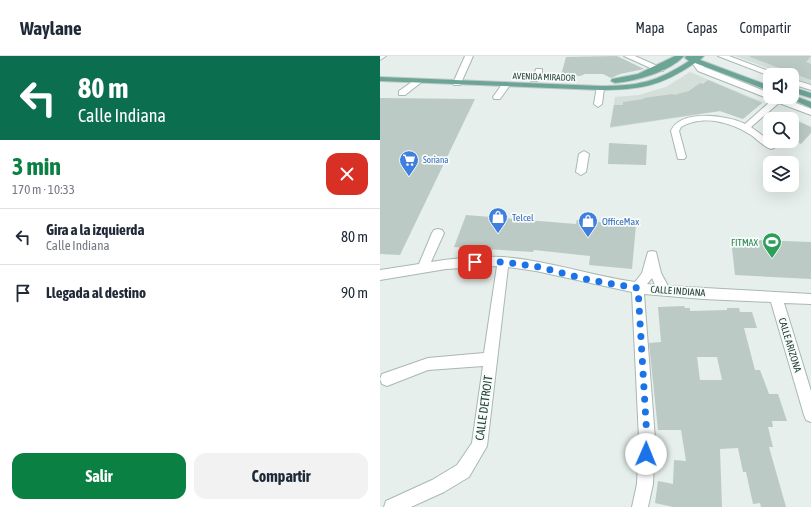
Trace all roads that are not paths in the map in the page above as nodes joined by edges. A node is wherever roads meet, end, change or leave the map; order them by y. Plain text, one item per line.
1 (469, 56) edge
2 (628, 56) edge
3 (680, 56) edge
4 (684, 56) edge
5 (706, 56) edge
6 (722, 56) edge
7 (745, 56) edge
8 (697, 58) edge
9 (738, 62) junction
10 (660, 69) junction
11 (539, 71) dead end
12 (763, 71) edge
13 (380, 72) edge
14 (763, 77) edge
15 (380, 79) edge
16 (459, 79) junction
17 (534, 79) junction
18 (419, 81) junction
19 (494, 84) junction
20 (799, 84) edge
21 (506, 85) junction
22 (763, 86) edge
23 (600, 88) junction
24 (811, 88) edge
25 (799, 91) edge
26 (402, 93) dead end
27 (763, 94) edge
28 (811, 96) edge
29 (799, 102) edge
30 (598, 104) dead end
31 (767, 104) edge
32 (792, 104) edge
33 (811, 110) edge
34 (746, 126) junction
35 (763, 140) edge
36 (584, 154) dead end
37 (681, 157) dead end
38 (580, 172) dead end
39 (503, 262) junction
40 (442, 264) junction
41 (423, 268) junction
42 (380, 275) edge
43 (638, 288) junction
44 (664, 291) junction
45 (776, 297) junction
46 (811, 299) edge
47 (491, 359) junction
48 (387, 379) dead end
49 (811, 415) edge
50 (392, 507) edge
51 (640, 507) edge

1 - 16 street
2 - 10 street
3 - 10 main road, AVENIDA MIRADOR
4 - 8 main road
5 - 14 main road
6 - 9 street
7 - 9 street
8 - 22 main road
8 - 23 main road, AVENIDA MIRADOR
8 - 27 street
9 - 12 street
10 - 17 main road, AVENIDA MIRADOR
11 - 17 street
13 - 16 main road, AVENIDA MIRADOR
15 - 18 main road, AVENIDA MIRADOR
16 - 17 main road, AVENIDA MIRADOR
16 - 18 main road, AVENIDA MIRADOR
16 - 19 main road, AVENIDA MIRADOR
18 - 26 street
19 - 21 main road, AVENIDA MIRADOR
19 - 21 street
20 - 24 street
21 - 23 main road, AVENIDA MIRADOR
23 - 30 street
25 - 28 main road
29 - 33 main road
31 - 34 street
32 - 33 street
34 - 35 street
34 - 37 street
36 - 38 street
39 - 40 street, CALLE INDIANA
39 - 43 street, CALLE INDIANA
39 - 47 street, CALLE DETROIT
40 - 41 street, CALLE INDIANA
40 - 41 street
41 - 42 street, CALLE INDIANA
43 - 44 street, CALLE INDIANA
43 - 44 street
43 - 51 street
44 - 45 street, CALLE INDIANA
45 - 46 street, CALLE INDIANA
45 - 49 street, CALLE ARIZONA
47 - 48 street
47 - 50 street, CALLE DETROIT

